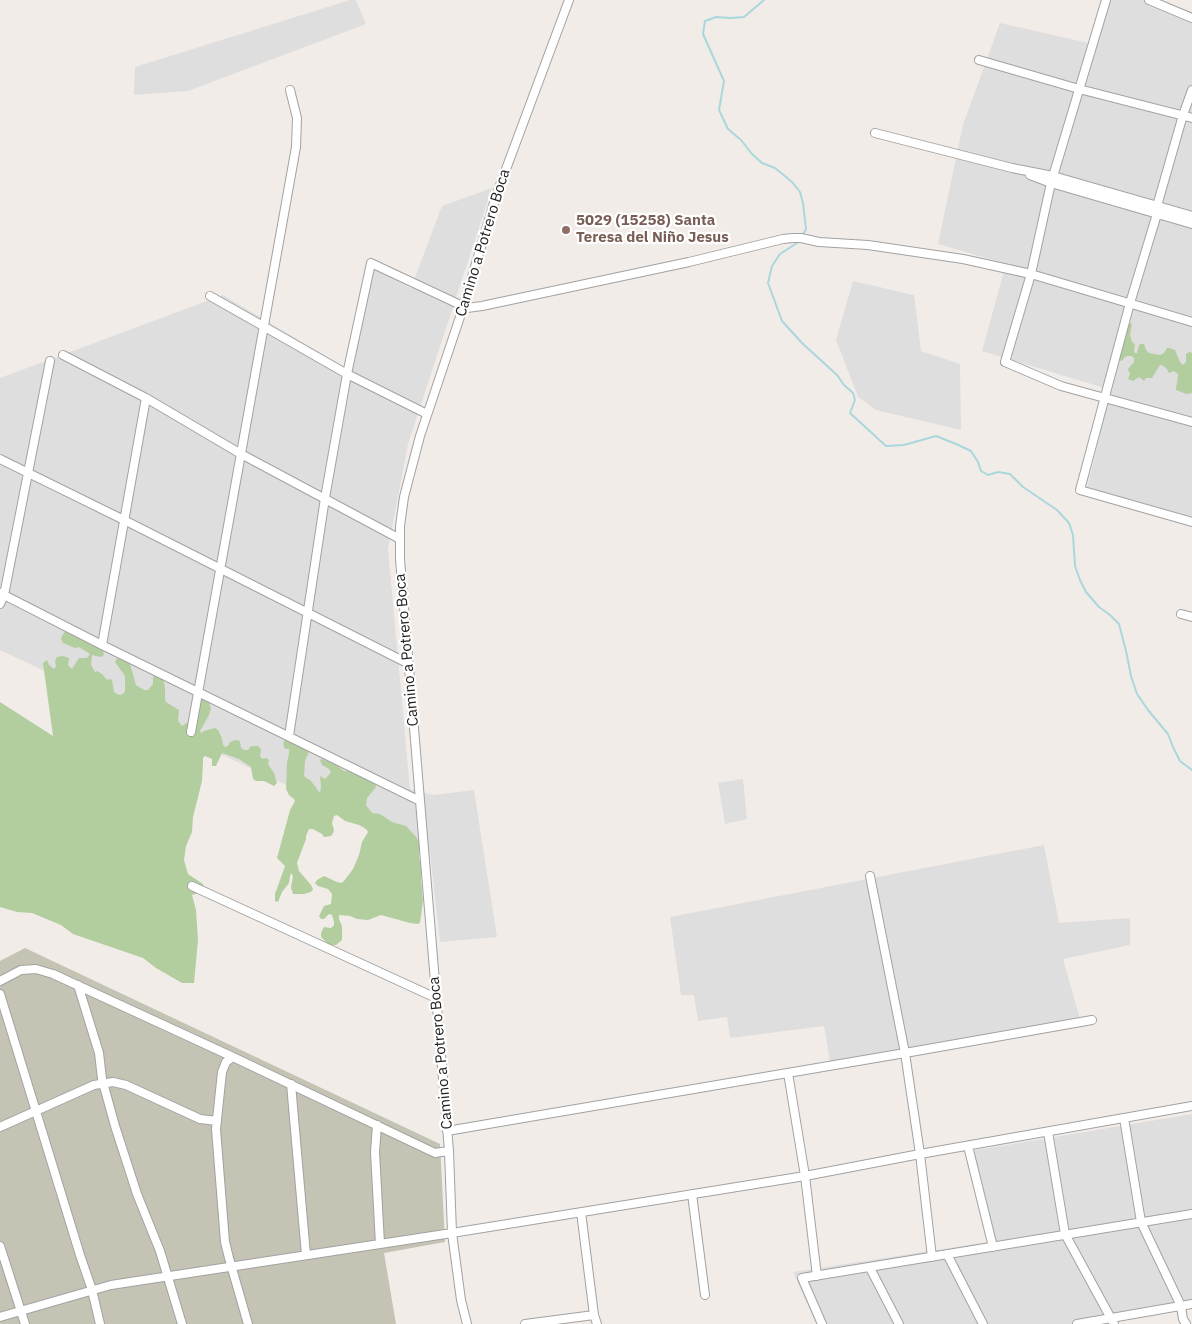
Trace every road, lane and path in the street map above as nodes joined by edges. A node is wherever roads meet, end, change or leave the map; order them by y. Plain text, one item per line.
1 (569, 0) edge
2 (1106, 0) edge
3 (1149, 0) edge
4 (1192, 18) edge
5 (979, 60) dead end
6 (1079, 89) junction
7 (290, 90) dead end
8 (1192, 90) edge
9 (1183, 115) junction
10 (1192, 118) edge
11 (876, 133) dead end
12 (1052, 179) junction
13 (1157, 210) junction
14 (1192, 216) edge
15 (1192, 224) edge
16 (1031, 274) junction
17 (210, 296) dead end
18 (1130, 303) junction
19 (463, 307) junction
20 (1192, 322) edge
21 (264, 326) junction
22 (63, 355) dead end
23 (50, 361) dead end
24 (347, 374) junction
25 (1104, 397) junction
26 (146, 398) junction
27 (427, 414) junction
28 (1192, 422) edge
29 (241, 454) junction
30 (0, 459) edge
31 (27, 472) junction
32 (325, 498) junction
33 (124, 520) junction
34 (1192, 522) edge
35 (400, 539) junction
36 (221, 569) junction
37 (2, 594) edge
38 (0, 604) edge
39 (307, 612) junction
40 (1181, 614) dead end
41 (1192, 617) edge
42 (102, 644) junction
43 (409, 664) junction
44 (198, 692) junction
45 (191, 732) dead end
46 (289, 736) junction
47 (420, 801) junction
48 (870, 876) dead end
49 (192, 886) dead end
50 (0, 981) edge
51 (78, 986) junction
52 (0, 994) edge
53 (436, 998) junction
54 (1092, 1020) dead end
55 (905, 1053) junction
56 (234, 1057) junction
57 (788, 1073) junction
58 (103, 1083) junction
59 (291, 1084) junction
60 (1192, 1106) edge
61 (36, 1111) junction
62 (1124, 1118) junction
63 (217, 1121) junction
64 (377, 1125) junction
65 (0, 1127) edge
66 (447, 1131) junction
67 (1048, 1132) junction
68 (968, 1146) junction
69 (449, 1151) junction
70 (920, 1154) junction
71 (805, 1176) junction
72 (692, 1194) junction
73 (581, 1212) junction
74 (1192, 1214) edge
75 (1141, 1222) junction
76 (452, 1233) junction
77 (1065, 1234) junction
78 (380, 1244) junction
79 (0, 1246) edge
80 (993, 1247) junction
81 (947, 1254) junction
82 (306, 1255) junction
83 (932, 1257) junction
84 (231, 1266) junction
85 (870, 1268) junction
86 (168, 1276) junction
87 (817, 1276) junction
88 (92, 1290) junction
89 (705, 1295) dead end
90 (1192, 1304) edge
91 (1181, 1306) junction
92 (21, 1311) junction
93 (594, 1315) junction
94 (0, 1317) edge
95 (1112, 1321) edge
96 (1101, 1322) edge
97 (25, 1324) edge
98 (100, 1324) edge
99 (182, 1324) edge
100 (248, 1324) edge
101 (467, 1324) edge
102 (525, 1324) edge
103 (597, 1324) edge
104 (822, 1324) edge
105 (899, 1324) edge
106 (983, 1324) edge
107 (1078, 1324) edge
108 (1186, 1324) edge

1 - 19 street, Camino a Potrero Boca
2 - 6 street
3 - 4 street
5 - 6 street
6 - 9 street
6 - 12 street
7 - 21 street
8 - 9 street
9 - 10 street
9 - 13 street
11 - 12 street
12 - 13 street
12 - 16 street
13 - 14 street
13 - 15 street
13 - 18 street
16 - 18 street
16 - 19 street
16 - 25 street
17 - 21 street
18 - 20 street
18 - 25 street
19 - 24 street
19 - 27 street, Camino a Potrero Boca
21 - 24 street
21 - 29 street
22 - 26 street
23 - 31 street
24 - 27 street
24 - 32 street
25 - 28 street
25 - 34 street
26 - 29 street
26 - 33 street
27 - 35 street, Camino a Potrero Boca
29 - 32 street
29 - 36 street
30 - 31 street
31 - 33 street
31 - 37 street
32 - 35 street
32 - 39 street
33 - 36 street
33 - 42 street
35 - 43 street, Camino a Potrero Boca
36 - 39 street
36 - 44 street
37 - 38 street
37 - 42 street
39 - 43 street
39 - 46 street
40 - 41 street
42 - 44 street
43 - 47 street, Camino a Potrero Boca
44 - 45 street
44 - 46 street
46 - 47 street
47 - 53 street, Camino a Potrero Boca
48 - 55 street
49 - 53 street
50 - 51 street
51 - 56 street
51 - 58 street
52 - 61 street
53 - 66 street, Camino a Potrero Boca
54 - 55 street
55 - 57 street
55 - 70 street
56 - 59 street
56 - 63 street
57 - 66 street
57 - 71 street
58 - 61 street
58 - 63 street
58 - 86 street
59 - 64 street
59 - 82 street
60 - 62 street
61 - 65 street
61 - 88 street
62 - 67 street
62 - 75 street
63 - 84 street
64 - 69 street
64 - 78 street
66 - 69 street, Camino a Potrero Boca
67 - 68 street
67 - 77 street
68 - 70 street
68 - 80 street
69 - 76 street, Camino a Potrero Boca
70 - 71 street
70 - 83 street
71 - 72 street
71 - 87 street
72 - 73 street
72 - 89 street
73 - 76 street
73 - 93 street
74 - 75 street
75 - 77 street
75 - 91 street
76 - 78 street
76 - 101 street, Camino a Potrero Boca
77 - 80 street
77 - 95 street
78 - 82 street
79 - 92 street
80 - 81 street
81 - 83 street
81 - 106 street
82 - 84 street
83 - 85 street
84 - 86 street
84 - 100 street
85 - 87 street
85 - 105 street
86 - 88 street
86 - 99 street
87 - 104 street
88 - 92 street
88 - 98 street
90 - 91 street
91 - 95 street
91 - 108 street
92 - 94 street
92 - 97 street
93 - 102 street
93 - 103 street
95 - 96 street
96 - 107 street

